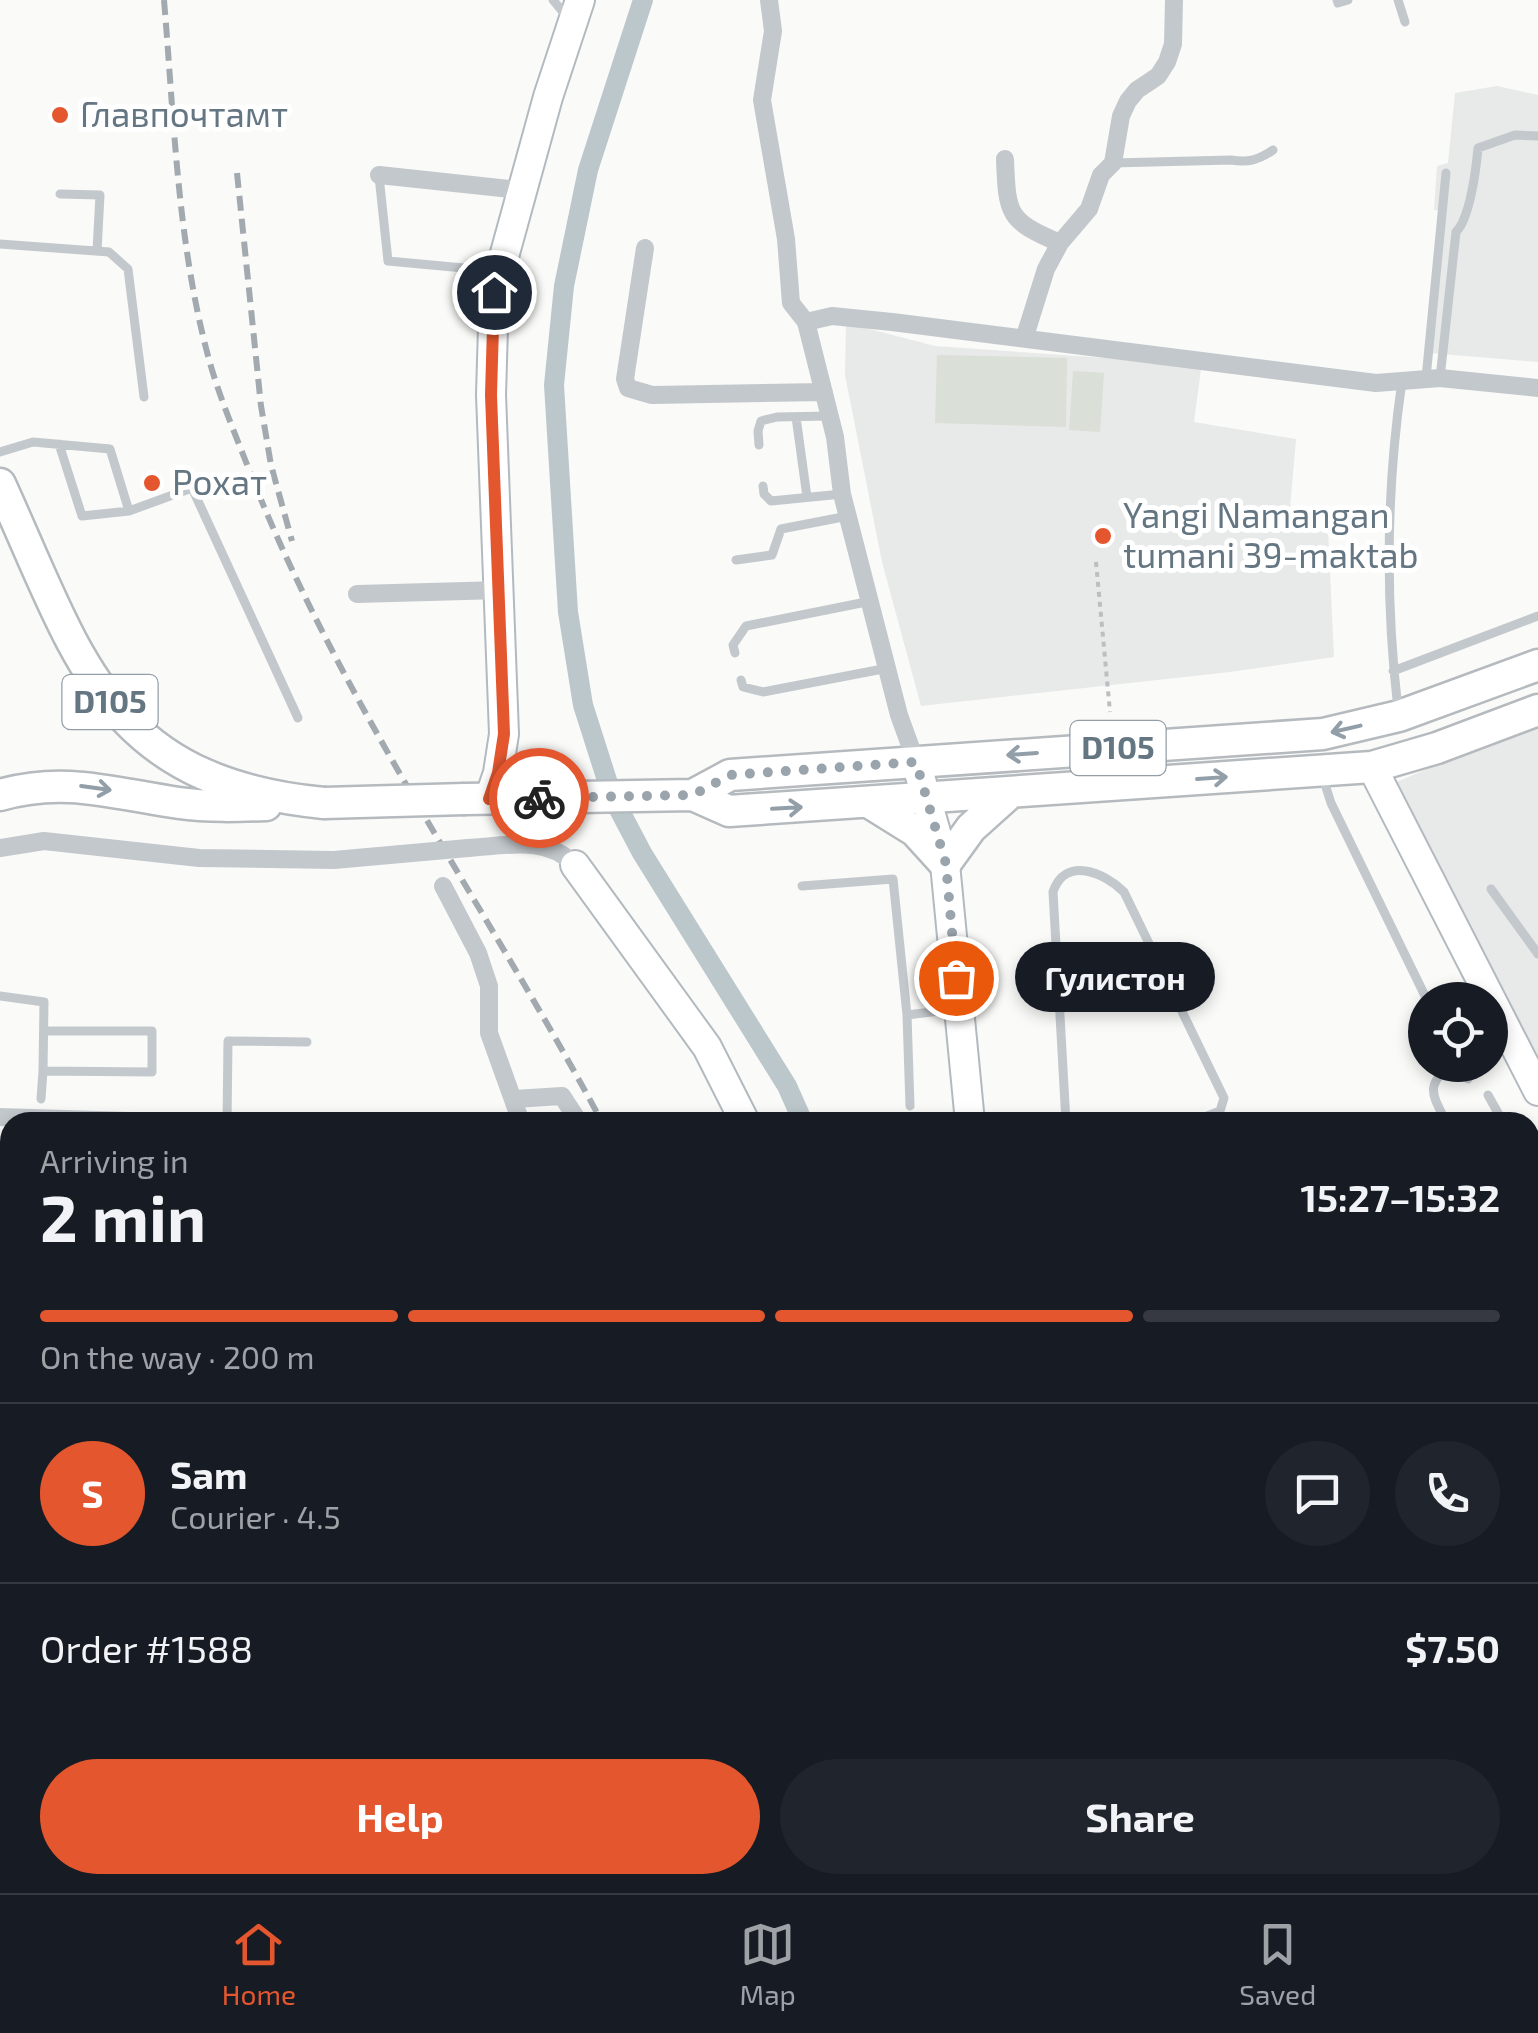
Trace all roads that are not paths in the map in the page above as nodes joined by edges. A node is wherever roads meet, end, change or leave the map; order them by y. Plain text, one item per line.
1 (553, 0) edge
2 (769, 0) edge
3 (1174, 0) edge
4 (1337, 0) edge
5 (1348, 0) edge
6 (1398, 0) edge
7 (576, 12) edge
8 (1405, 22) dead end
9 (1538, 136) edge
10 (1272, 150) dead end
11 (1005, 159) dead end
12 (1113, 163) junction
13 (1446, 173) dead end
14 (379, 175) joint
15 (520, 190) junction
16 (60, 194) dead end
17 (1060, 243) junction
18 (0, 244) edge
19 (644, 248) dead end
20 (97, 252) junction
21 (499, 271) junction
22 (806, 322) junction
23 (1025, 336) junction
24 (1433, 379) junction
25 (1402, 380) junction
26 (1538, 388) edge
27 (824, 392) junction
28 (144, 396) dead end
29 (828, 416) junction
30 (796, 417) junction
31 (59, 444) junction
32 (759, 445) dead end
33 (0, 452) edge
34 (0, 484) edge
35 (763, 486) dead end
36 (842, 494) junction
37 (807, 497) junction
38 (128, 512) junction
39 (848, 516) junction
40 (736, 560) dead end
41 (501, 590) junction
42 (358, 594) dead end
43 (871, 601) junction
44 (1538, 616) edge
45 (735, 652) dead end
46 (1538, 665) edge
47 (888, 668) junction
48 (1494, 668) dead end
49 (1393, 671) junction
50 (741, 680) dead end
51 (1411, 708) junction
52 (1538, 710) edge
53 (298, 718) dead end
54 (916, 762) junction
55 (1372, 767) junction
56 (1320, 770) junction
57 (1010, 793) junction
58 (0, 795) edge
59 (693, 795) junction
60 (477, 799) junction
61 (926, 799) junction
62 (324, 803) junction
63 (870, 804) junction
64 (0, 848) edge
65 (946, 864) junction
66 (574, 865) joint
67 (443, 886) dead end
68 (802, 886) dead end
69 (1490, 889) dead end
70 (1538, 954) edge
71 (1418, 982) edge
72 (0, 996) edge
73 (959, 1009) junction
74 (907, 1015) junction
75 (44, 1031) junction
76 (307, 1042) dead end
77 (43, 1071) junction
78 (1434, 1082) edge
79 (1538, 1091) edge
80 (1488, 1095) dead end
81 (42, 1099) dead end
82 (514, 1099) junction
83 (910, 1106) dead end
84 (226, 1112) edge
85 (518, 1112) edge
86 (572, 1112) edge
87 (740, 1112) edge
88 (969, 1112) edge
89 (1065, 1112) edge
90 (1217, 1112) edge
91 (1442, 1112) edge
92 (1497, 1112) edge

1 - 7 lane
2 - 22 street
3 - 12 street
4 - 5 lane
6 - 8 lane
7 - 15 street
9 - 24 lane
10 - 12 lane
11 - 17 street
12 - 17 street
13 - 24 lane
14 - 15 street
14 - 21 lane
15 - 21 street
16 - 20 lane
17 - 23 street
18 - 20 lane
19 - 27 street
20 - 28 lane
21 - 41 street
22 - 23 street
22 - 27 street
23 - 25 street
24 - 25 street
24 - 26 street
25 - 49 lane
27 - 29 street
29 - 30 lane
29 - 36 street
30 - 32 lane
30 - 37 lane
31 - 33 lane
31 - 38 lane
31 - 38 lane
34 - 62 main road, D105
35 - 37 lane
36 - 37 lane
36 - 39 street
38 - 53 lane
39 - 40 lane
39 - 43 street
41 - 42 street
41 - 60 street
43 - 45 lane
43 - 47 street
44 - 49 lane
46 - 48 lane
46 - 51 main road, D105
47 - 50 lane
47 - 54 street
49 - 51 lane
51 -> 54 main road, D105
52 - 55 main road, D105
54 - 59 main road, D105
54 - 61 street
55 - 56 main road, D105
55 - 79 street
57 -> 56 main road, D105
56 - 71 lane
57 - 61 main road, D105
57 - 65 main road
58 -> 62 main road, D105
59 - 60 main road, D105
59 -> 63 main road, D105
60 - 62 main road, D105, bridge
61 - 63 main road, D105
61 - 65 street
63 - 65 main road
64 - 66 street, bridge
65 - 73 street
66 - 87 street
67 - 82 street
68 - 74 lane
69 - 70 lane
72 - 75 lane
73 - 74 lane
73 - 88 street
74 - 83 lane
75 - 77 lane
75 - 77 lane
76 - 84 lane
77 - 81 lane
78 - 91 lane
80 - 92 lane
82 - 85 street
82 - 86 street
89 - 90 lane

